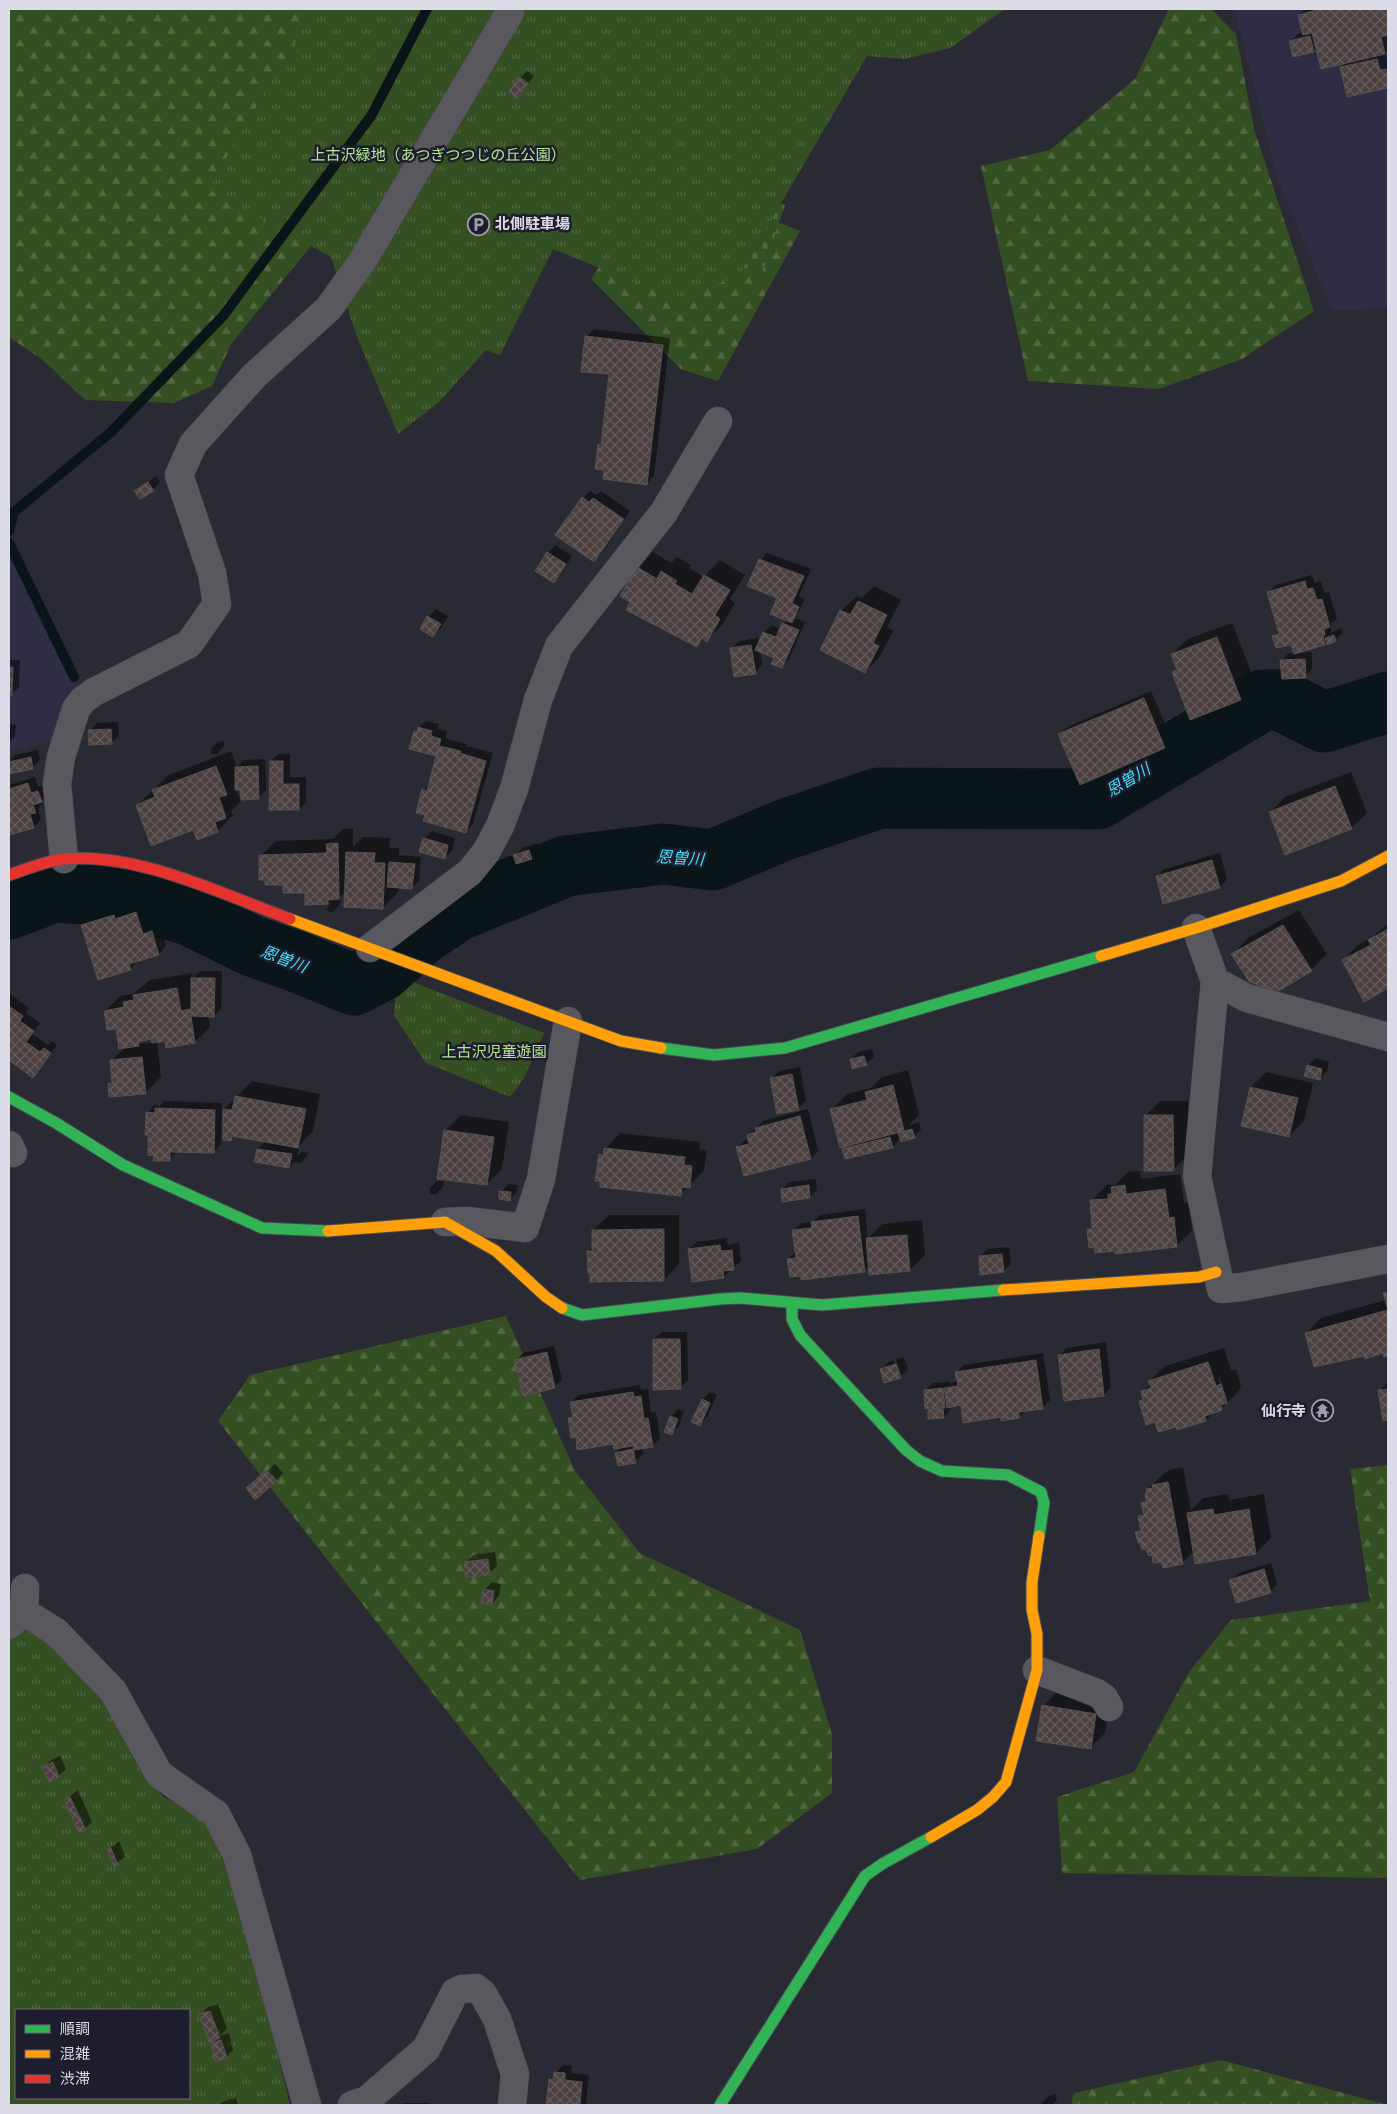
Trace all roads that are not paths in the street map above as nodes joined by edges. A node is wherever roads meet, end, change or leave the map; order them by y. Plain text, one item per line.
1 (510, 12) dead end
2 (718, 421) dead end
3 (1388, 856) edge
4 (64, 859) junction
5 (9, 876) edge
6 (1196, 928) junction
7 (379, 951) junction
8 (1215, 981) junction
9 (568, 1021) junction
10 (1388, 1037) edge
11 (9, 1097) edge
12 (444, 1222) junction
13 (1388, 1259) edge
14 (1216, 1272) junction
15 (792, 1304) junction
16 (19, 1609) edge
17 (1036, 1670) junction
18 (1108, 1706) dead end
19 (307, 2105) edge
20 (352, 2105) edge
21 (512, 2105) edge
22 (720, 2105) edge

1 - 4 street
2 - 7 street
3 - 6 street
4 - 5 street
4 - 7 street
6 - 8 street
6 - 9 street
7 - 9 street
8 - 10 street
8 - 14 street
9 - 12 street
11 - 12 street
12 - 15 street
13 - 14 street
14 - 15 street
15 - 17 street
16 - 19 street
17 - 18 street
17 - 22 street
20 - 21 street

